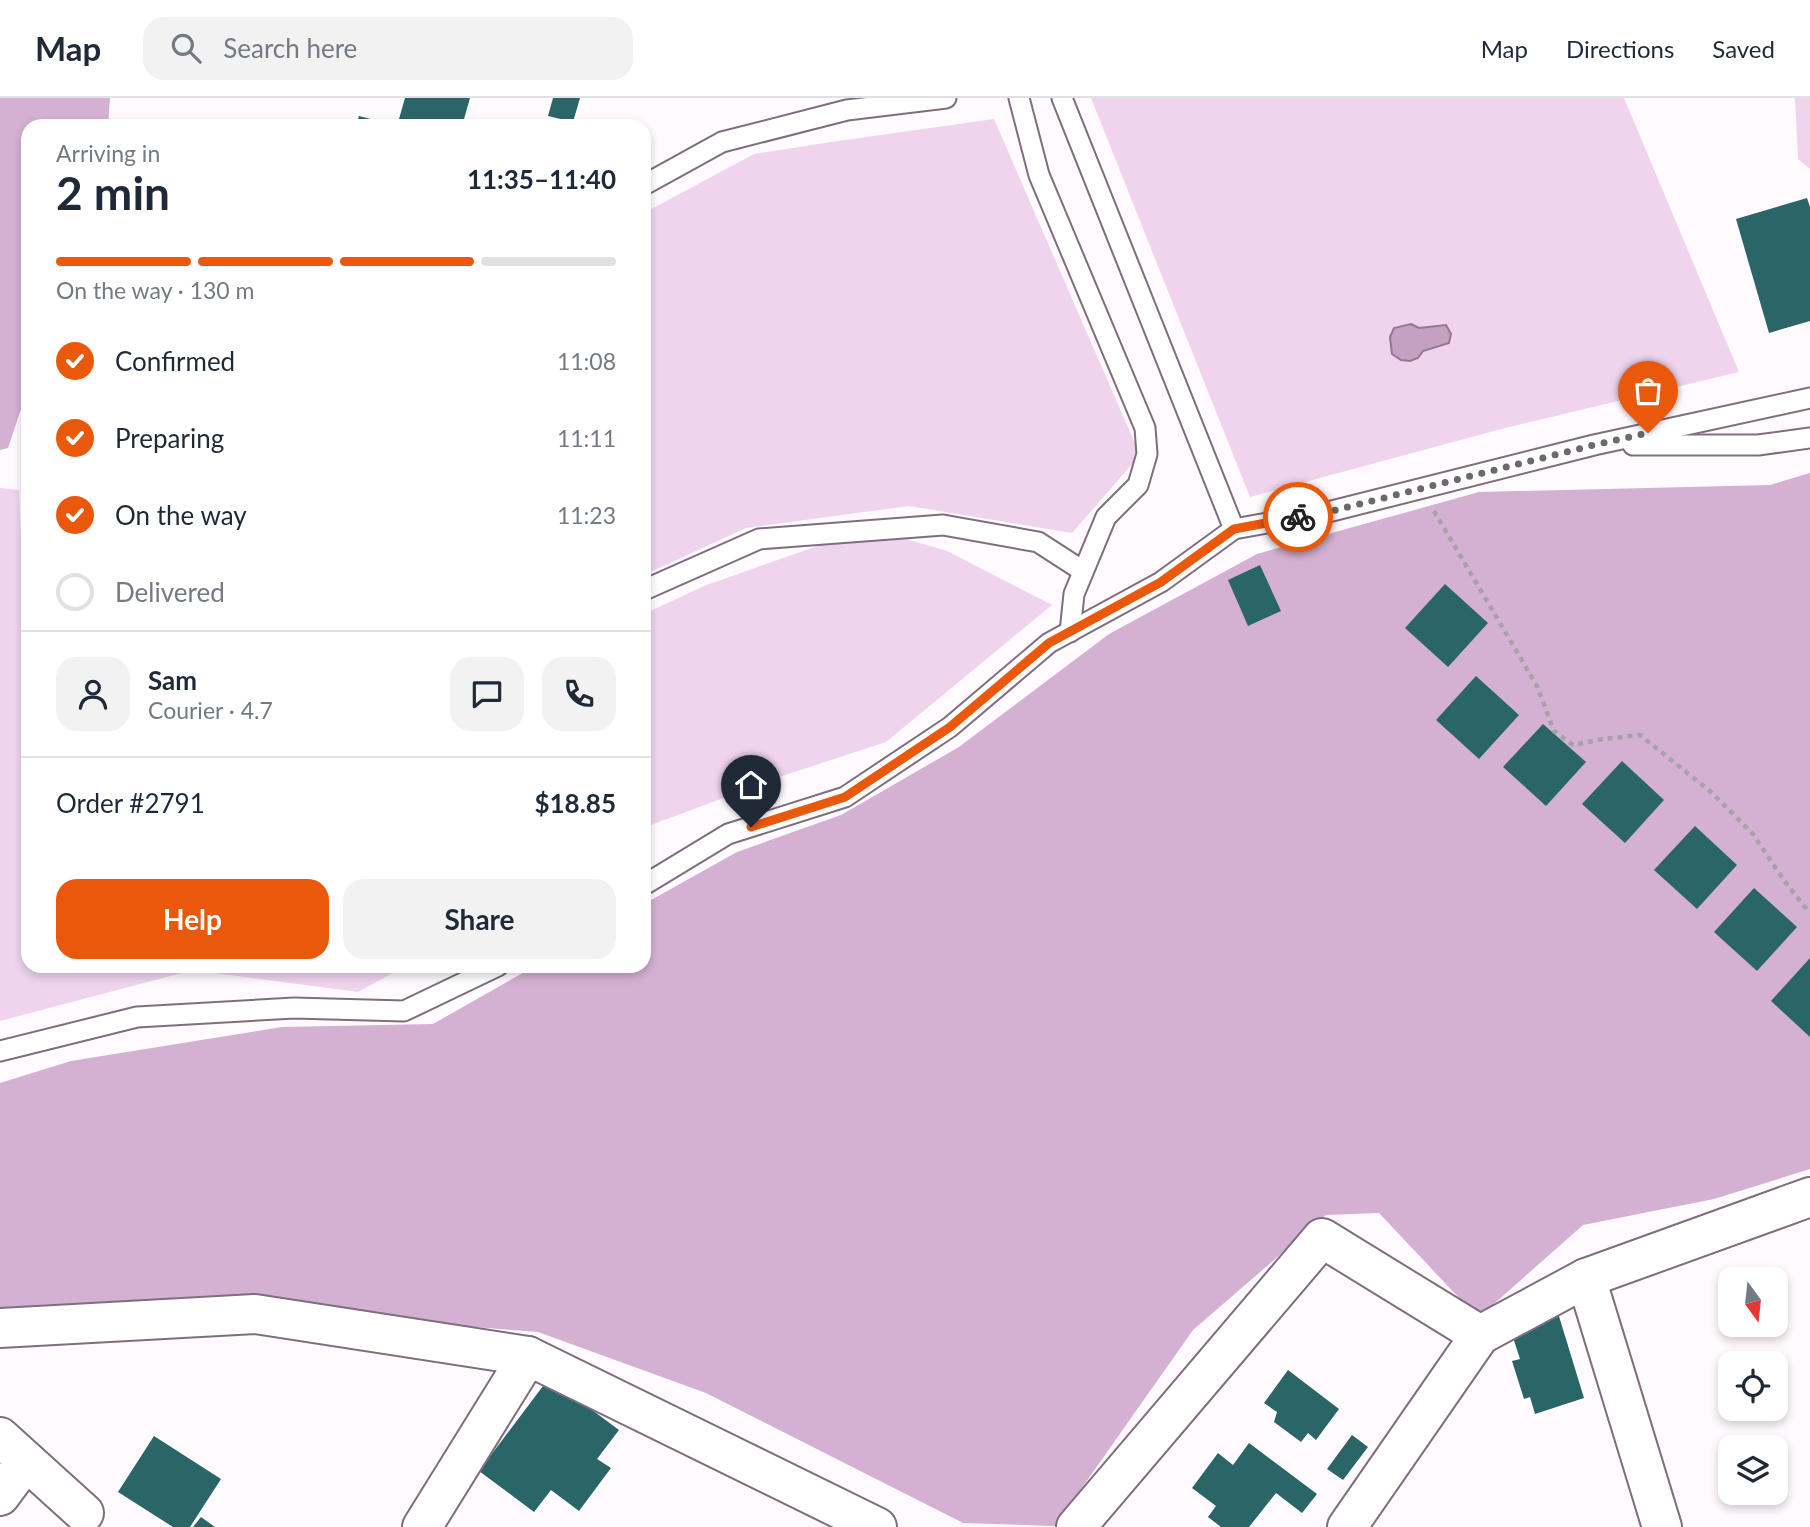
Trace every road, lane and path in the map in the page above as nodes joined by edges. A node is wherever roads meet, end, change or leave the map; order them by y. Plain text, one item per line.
1 (946, 98) edge
2 (1019, 98) edge
3 (1062, 98) edge
4 (651, 181) edge
5 (1810, 398) edge
6 (1810, 438) edge
7 (1594, 445) junction
8 (1420, 488) junction
9 (1234, 529) junction
10 (1083, 571) junction
11 (651, 587) edge
12 (1070, 632) junction
13 (651, 881) edge
14 (1810, 911) edge
15 (484, 973) edge
16 (0, 1051) edge
17 (1810, 1197) edge
18 (1586, 1278) junction
19 (0, 1328) edge
20 (1480, 1335) junction
21 (528, 1356) junction
22 (13, 1449) edge
23 (0, 1496) edge
24 (84, 1513) dead end
25 (422, 1527) edge
26 (877, 1527) edge
27 (1076, 1527) edge
28 (1347, 1527) edge
29 (1662, 1527) edge

1 - 4 lane
2 - 10 lane
3 - 9 lane
5 - 7 lane
6 - 7 lane
7 - 8 lane
8 - 9 lane
8 - 14 path
9 - 12 lane
10 - 11 lane
10 - 12 lane
12 - 13 lane
15 - 16 lane
17 - 18 street
18 - 20 street
18 - 29 street
19 - 21 street
20 - 27 street
20 - 28 street
21 - 25 street
21 - 26 street
22 - 23 street
22 - 24 street

